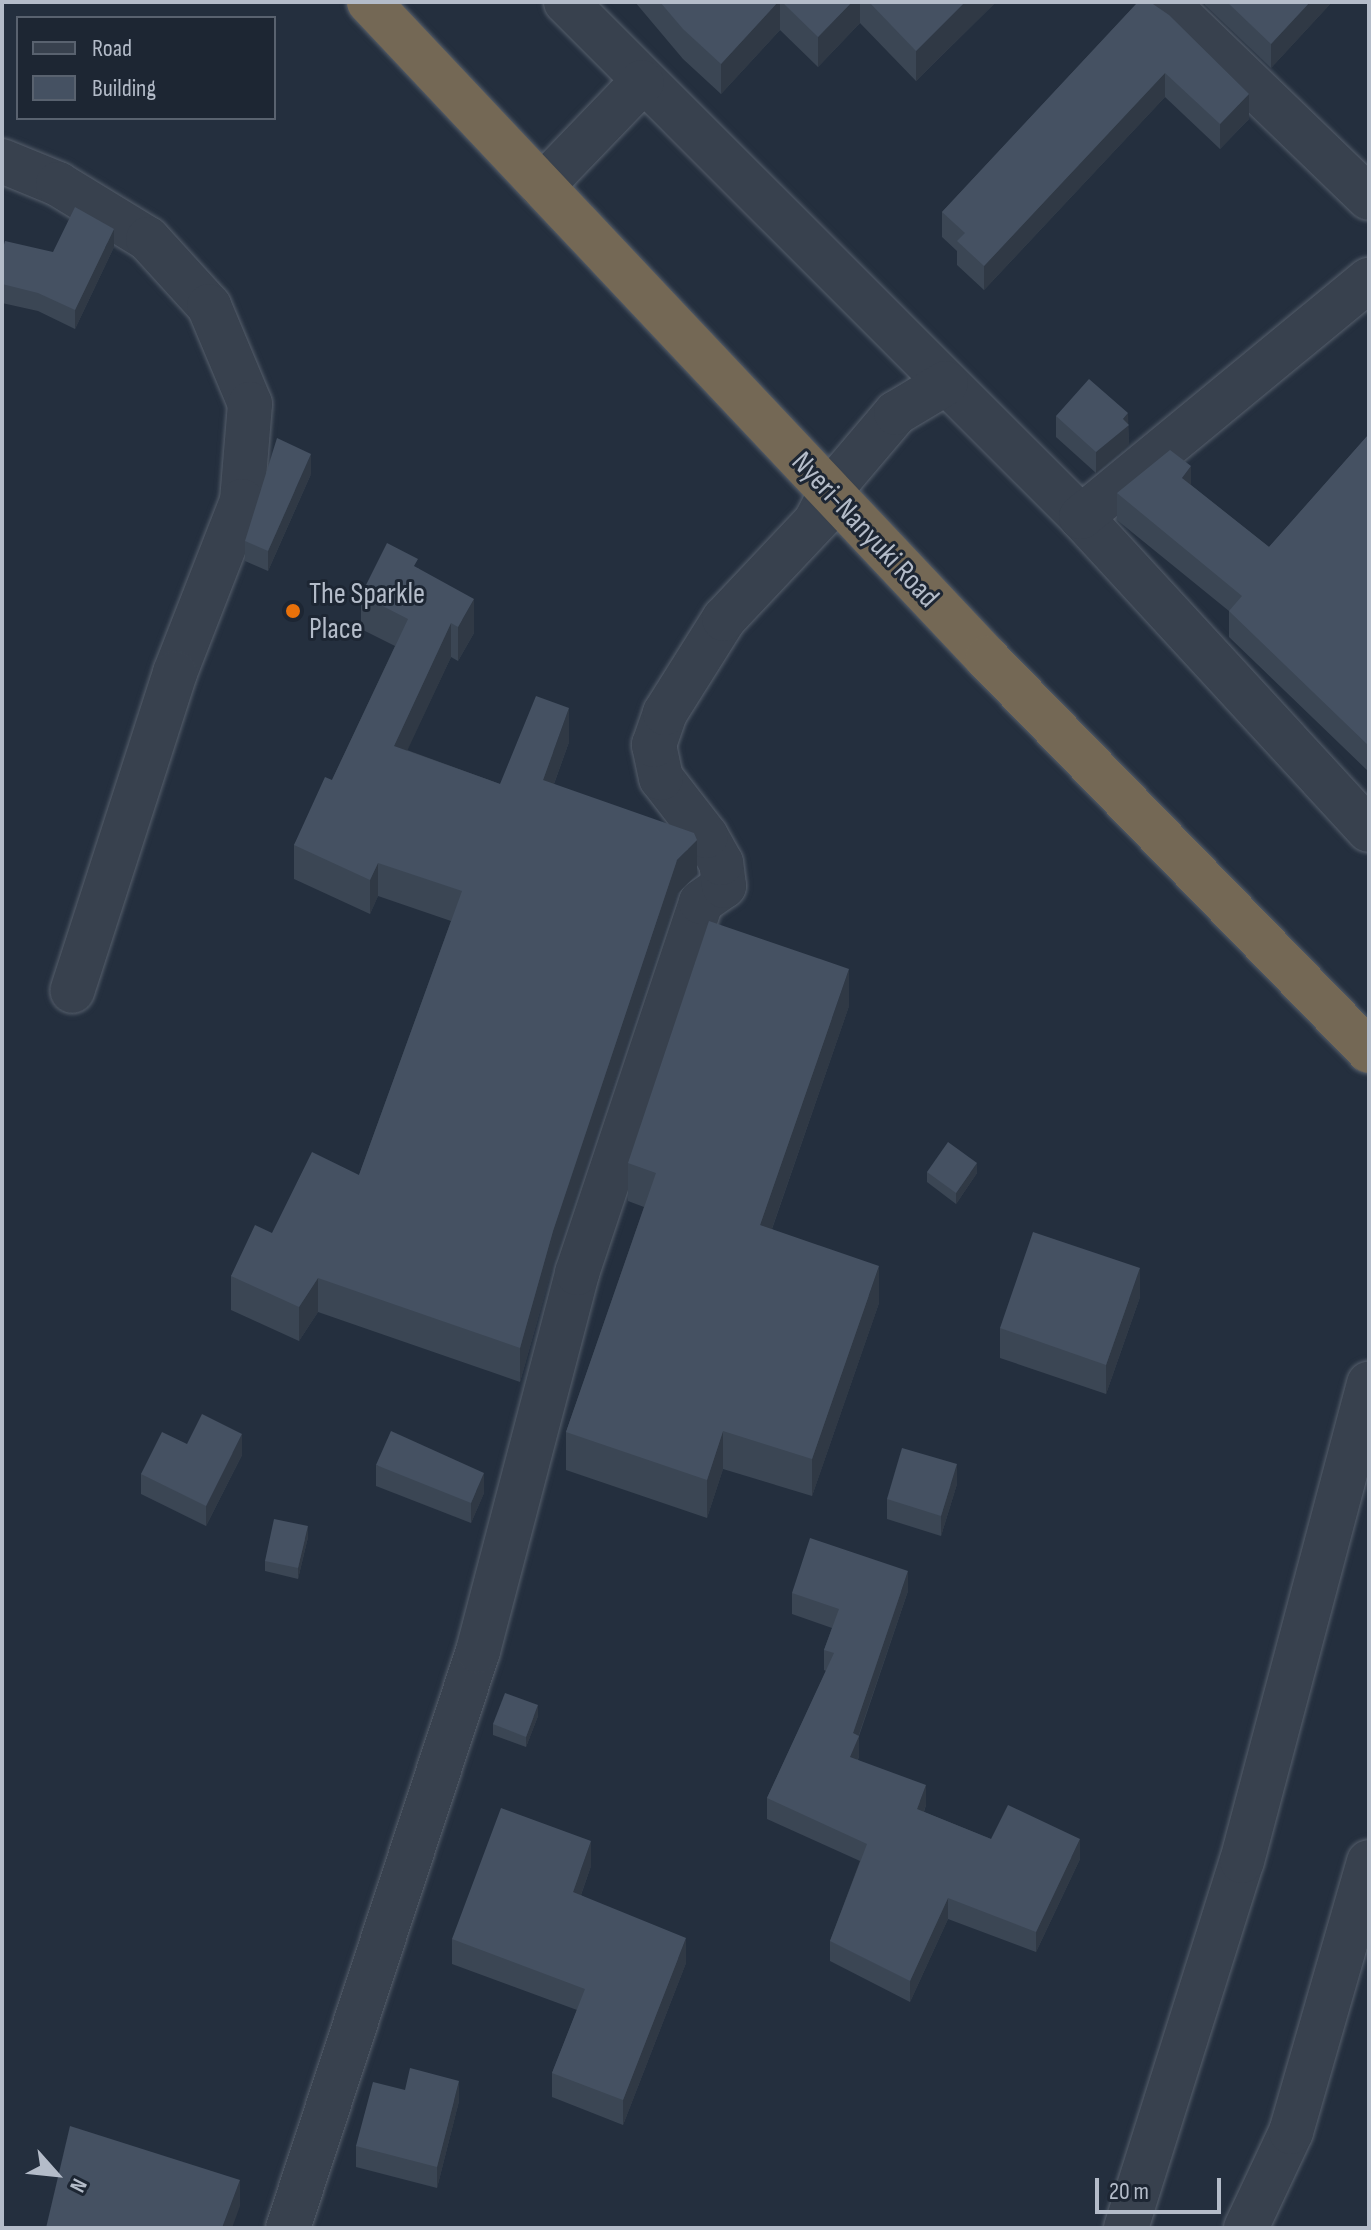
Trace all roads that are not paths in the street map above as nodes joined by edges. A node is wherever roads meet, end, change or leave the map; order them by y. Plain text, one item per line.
1 (369, 2) edge
2 (566, 2) edge
3 (1166, 2) edge
4 (642, 82) junction
5 (2, 161) edge
6 (542, 186) junction
7 (1369, 198) edge
8 (1369, 280) edge
9 (946, 383) junction
10 (828, 504) junction
11 (1081, 517) junction
12 (1369, 830) edge
13 (72, 991) dead end
14 (1369, 1051) edge
15 (1369, 1384) edge
16 (1369, 1862) edge
17 (288, 2228) edge
18 (1126, 2228) edge
19 (1246, 2228) edge

1 - 6 highway, Nyeri-Nanyuki Road
2 - 4 street
3 - 7 street
4 - 6 street
4 - 9 street
5 - 13 street
6 - 10 highway, Nyeri-Nanyuki Road
8 - 11 street
9 - 10 street
9 - 11 street
10 - 14 highway, Nyeri-Nanyuki Road
10 - 17 street
11 - 12 street
15 - 18 street
16 - 19 street

